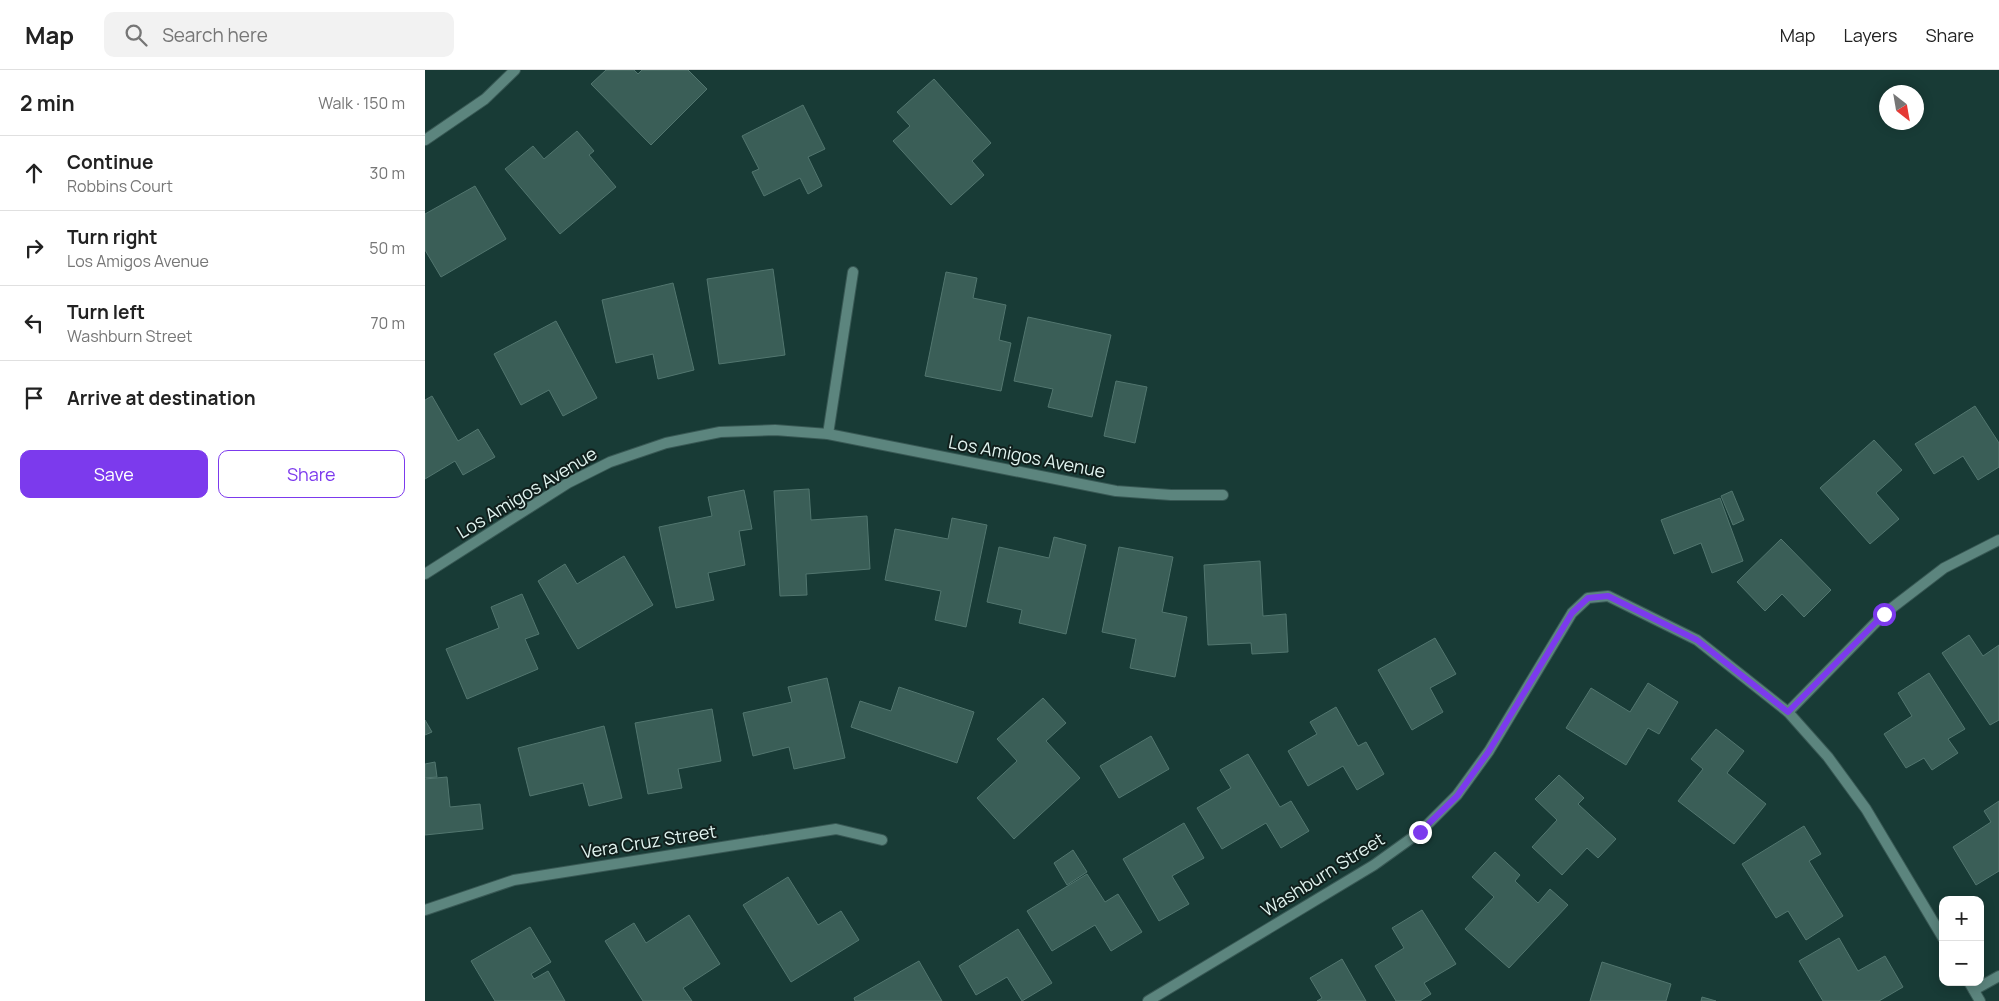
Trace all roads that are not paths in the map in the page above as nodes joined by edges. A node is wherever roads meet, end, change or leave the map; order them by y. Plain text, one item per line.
1 (515, 70) edge
2 (425, 140) edge
3 (853, 272) dead end
4 (828, 434) junction
5 (1223, 495) dead end
6 (1999, 540) edge
7 (425, 574) edge
8 (1788, 712) junction
9 (882, 840) dead end
10 (425, 910) edge
11 (1939, 931) edge
12 (1999, 976) edge
13 (1984, 981) edge
14 (1971, 986) edge
15 (1147, 1001) edge
16 (1980, 1001) edge

1 - 2 street
3 - 4 street
4 - 5 street, Los Amigos Avenue
4 - 7 street, Los Amigos Avenue
6 - 8 street
8 - 11 street
8 - 15 street, Washburn Street
9 - 10 street, Vera Cruz Street
12 - 13 street
14 - 16 street

